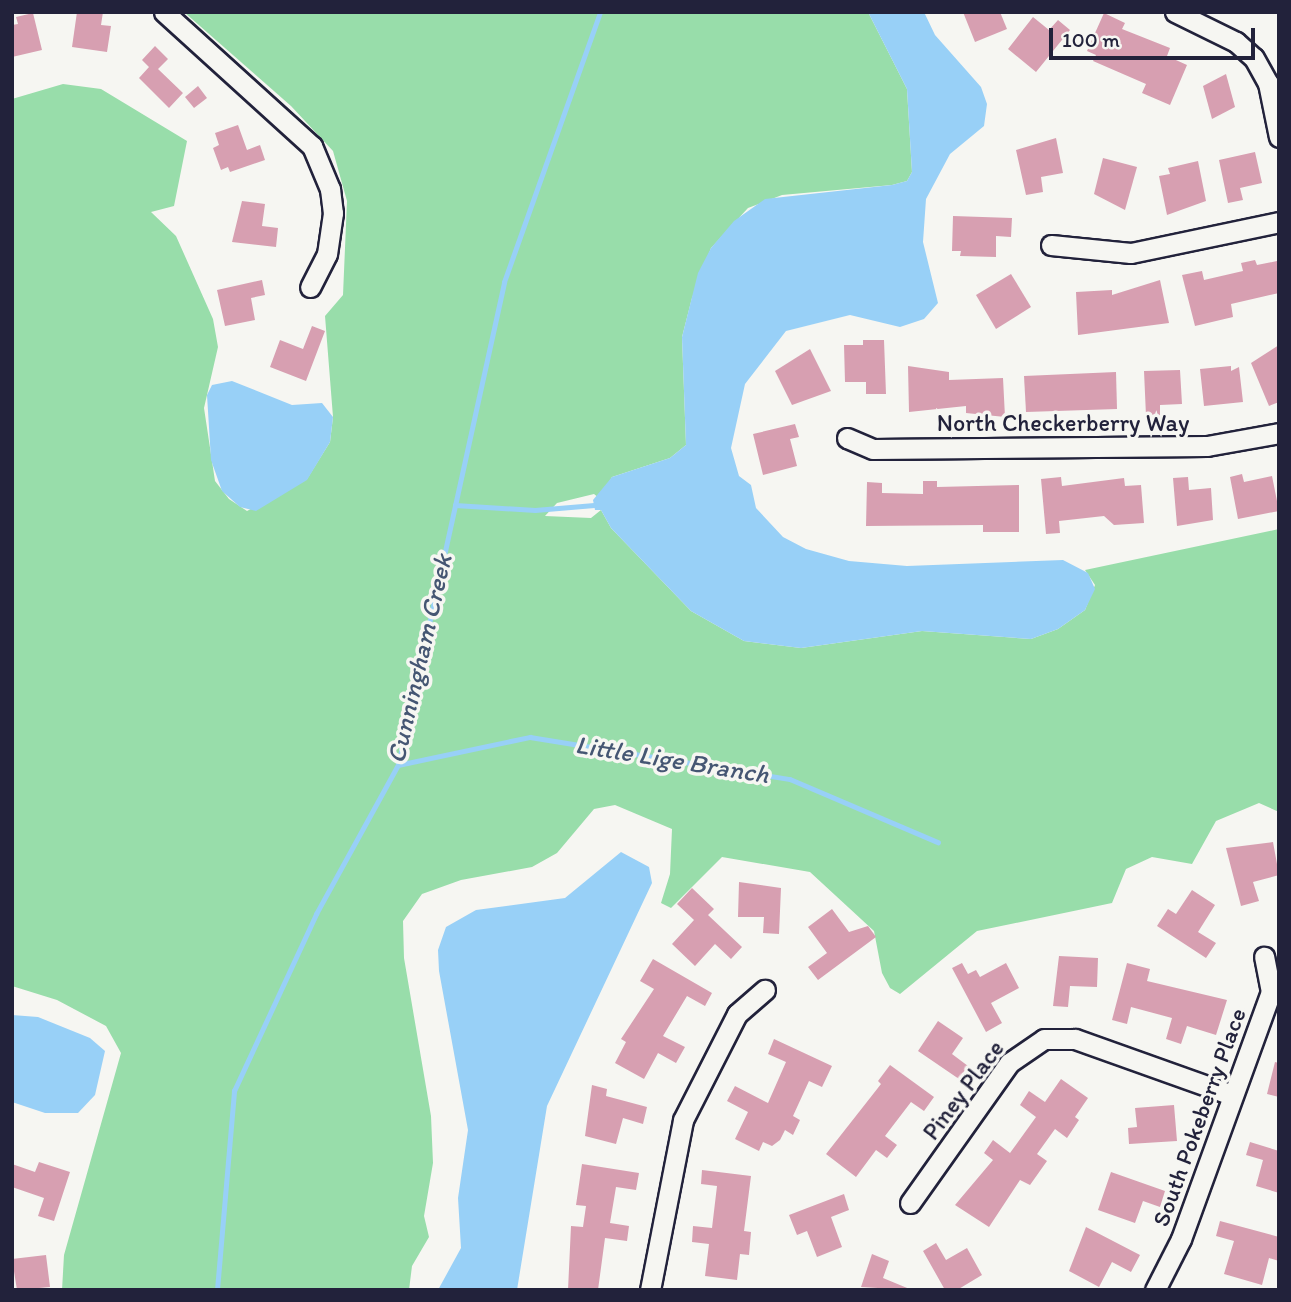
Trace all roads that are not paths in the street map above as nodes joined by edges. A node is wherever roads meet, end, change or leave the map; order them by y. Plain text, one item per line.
1 (164, 12) edge
2 (1175, 12) edge
3 (1279, 137) edge
4 (1279, 222) edge
5 (1051, 245) dead end
6 (310, 287) dead end
7 (1279, 433) edge
8 (848, 438) dead end
9 (1264, 957) dead end
10 (765, 990) dead end
11 (1232, 1095) junction
12 (910, 1203) dead end
13 (650, 1290) edge
14 (1155, 1290) edge

1 - 6 street
2 - 3 street
4 - 5 street
7 - 8 street, North Checkerberry Way
9 - 11 street, South Pokeberry Place
10 - 13 street
11 - 12 street, Piney Place
11 - 14 street, South Pokeberry Place

